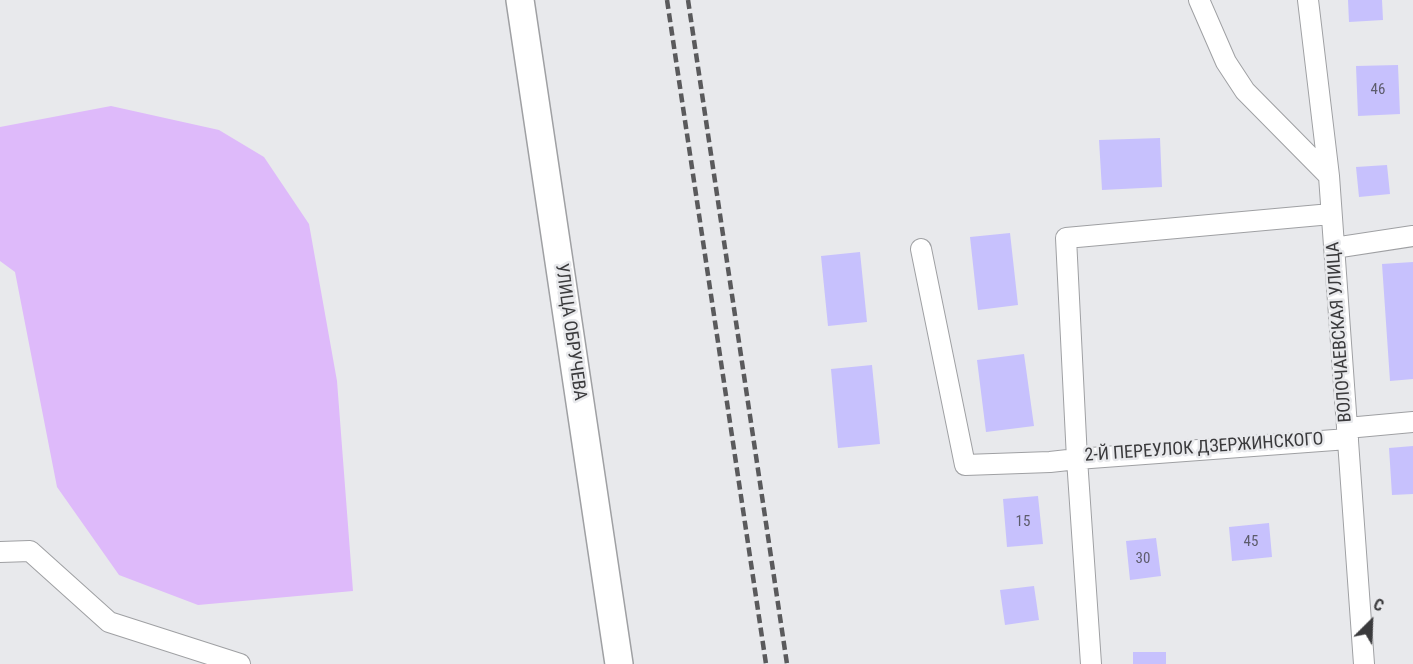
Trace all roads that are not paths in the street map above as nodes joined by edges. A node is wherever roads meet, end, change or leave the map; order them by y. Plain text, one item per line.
1 (520, 0) edge
2 (1199, 0) edge
3 (1308, 0) edge
4 (1329, 177) junction
5 (1331, 214) junction
6 (1413, 236) edge
7 (1334, 248) junction
8 (921, 249) dead end
9 (1413, 422) edge
10 (1347, 433) junction
11 (1077, 459) junction
12 (0, 552) edge
13 (240, 664) edge
14 (619, 664) edge
15 (1091, 664) edge
16 (1364, 664) edge

1 - 14 street, УЛИЦА ОБРУЧЕВА
2 - 4 street
3 - 4 street, ВОЛОЧАЕВСКАЯ УЛИЦА
4 - 5 street, ВОЛОЧАЕВСКАЯ УЛИЦА
5 - 7 street, ВОЛОЧАЕВСКАЯ УЛИЦА
5 - 11 street, 2-Й ПЕРЕУЛОК ДЗЕРЖИНСКОГО
6 - 7 street
7 - 10 street, ВОЛОЧАЕВСКАЯ УЛИЦА
8 - 11 street
9 - 10 street, 2-Й ПЕРЕУЛОК ДЗЕРЖИНСКОГО
10 - 11 street, 2-Й ПЕРЕУЛОК ДЗЕРЖИНСКОГО
10 - 16 street, ВОЛОЧАЕВСКАЯ УЛИЦА
11 - 15 street
12 - 13 street

